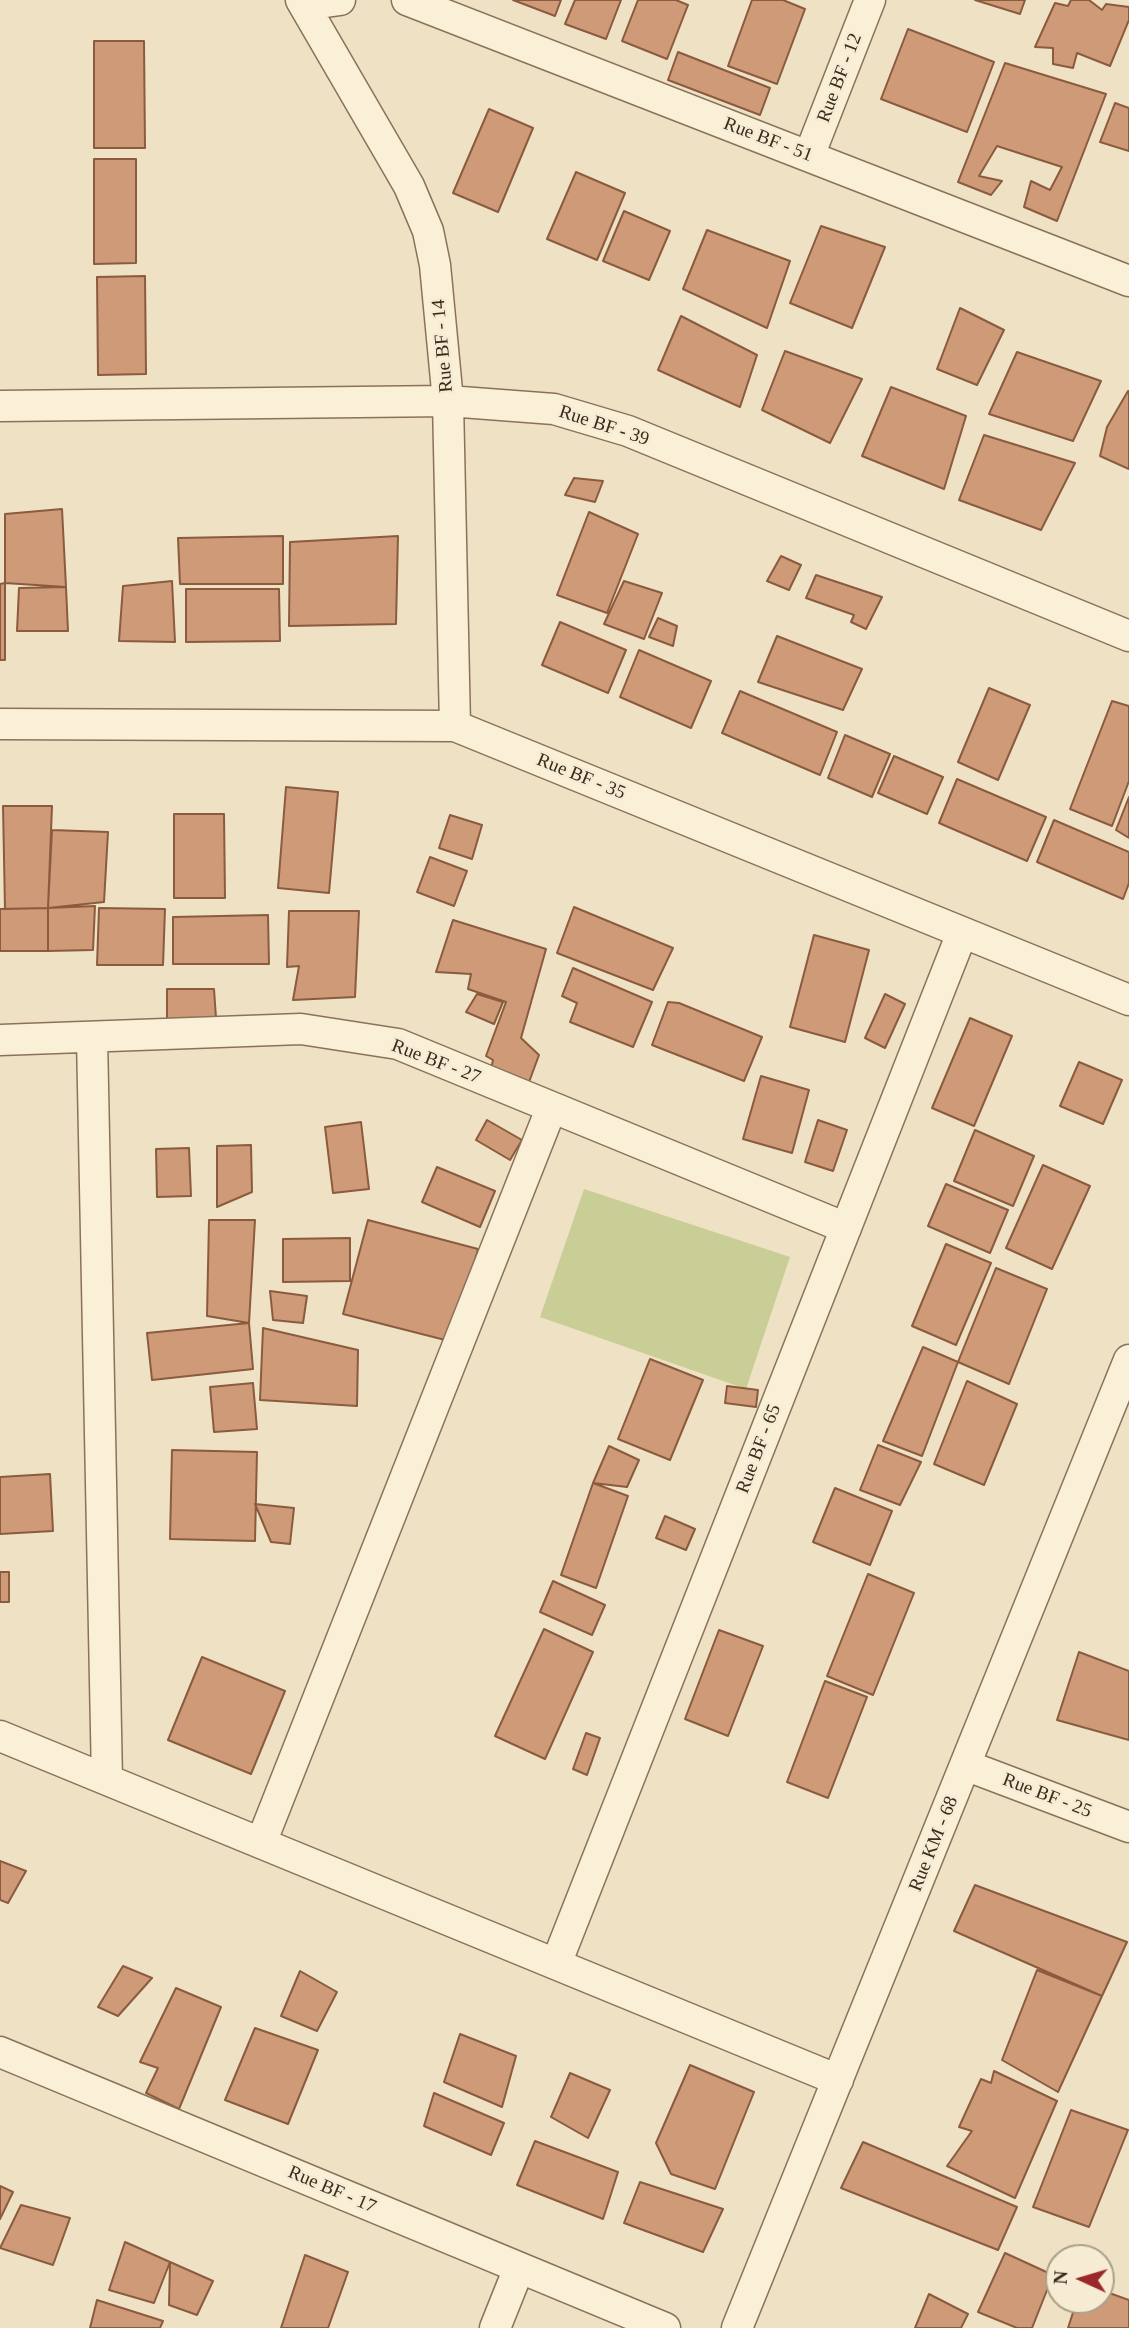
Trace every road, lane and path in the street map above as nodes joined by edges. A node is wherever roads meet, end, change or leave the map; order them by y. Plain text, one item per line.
1 (340, 0) edge
2 (407, 0) edge
3 (870, 0) edge
4 (303, 3) edge
5 (809, 156) junction
6 (1129, 281) edge
7 (448, 401) junction
8 (0, 406) edge
9 (1129, 636) edge
10 (0, 724) edge
11 (455, 726) junction
12 (962, 933) junction
13 (1129, 1000) edge
14 (92, 1037) junction
15 (0, 1040) edge
16 (551, 1110) junction
17 (846, 1228) junction
18 (1129, 1360) edge
19 (0, 1736) edge
20 (965, 1765) junction
21 (107, 1780) junction
22 (1129, 1827) edge
23 (261, 1843) junction
24 (556, 1964) junction
25 (0, 2052) edge
26 (838, 2080) junction
27 (519, 2268) junction
28 (495, 2328) edge
29 (665, 2328) edge
30 (737, 2328) edge

1 - 4 street
2 - 5 street, Rue BF - 51
3 - 5 street, Rue BF - 12
4 - 7 street, Rue BF - 14
5 - 6 street, Rue BF - 51
7 - 8 street, Rue BF - 39
7 - 9 street, Rue BF - 39
7 - 11 street, Rue BF - 14
10 - 11 street, Rue BF - 35
11 - 12 street, Rue BF - 35
12 - 13 street, Rue BF - 35
12 - 17 street, Rue BF - 65
14 - 15 street, Rue BF - 27
14 - 16 street, Rue BF - 27
14 - 21 street
16 - 17 street, Rue BF - 27
16 - 23 street
17 - 24 street, Rue BF - 65
18 - 20 street, Rue KM - 68
19 - 21 street
20 - 22 street, Rue BF - 25
20 - 26 street, Rue KM - 68
21 - 23 street
23 - 24 street
24 - 26 street
25 - 27 street, Rue BF - 17
26 - 30 street, Rue KM - 68
27 - 28 street
27 - 29 street, Rue BF - 17

